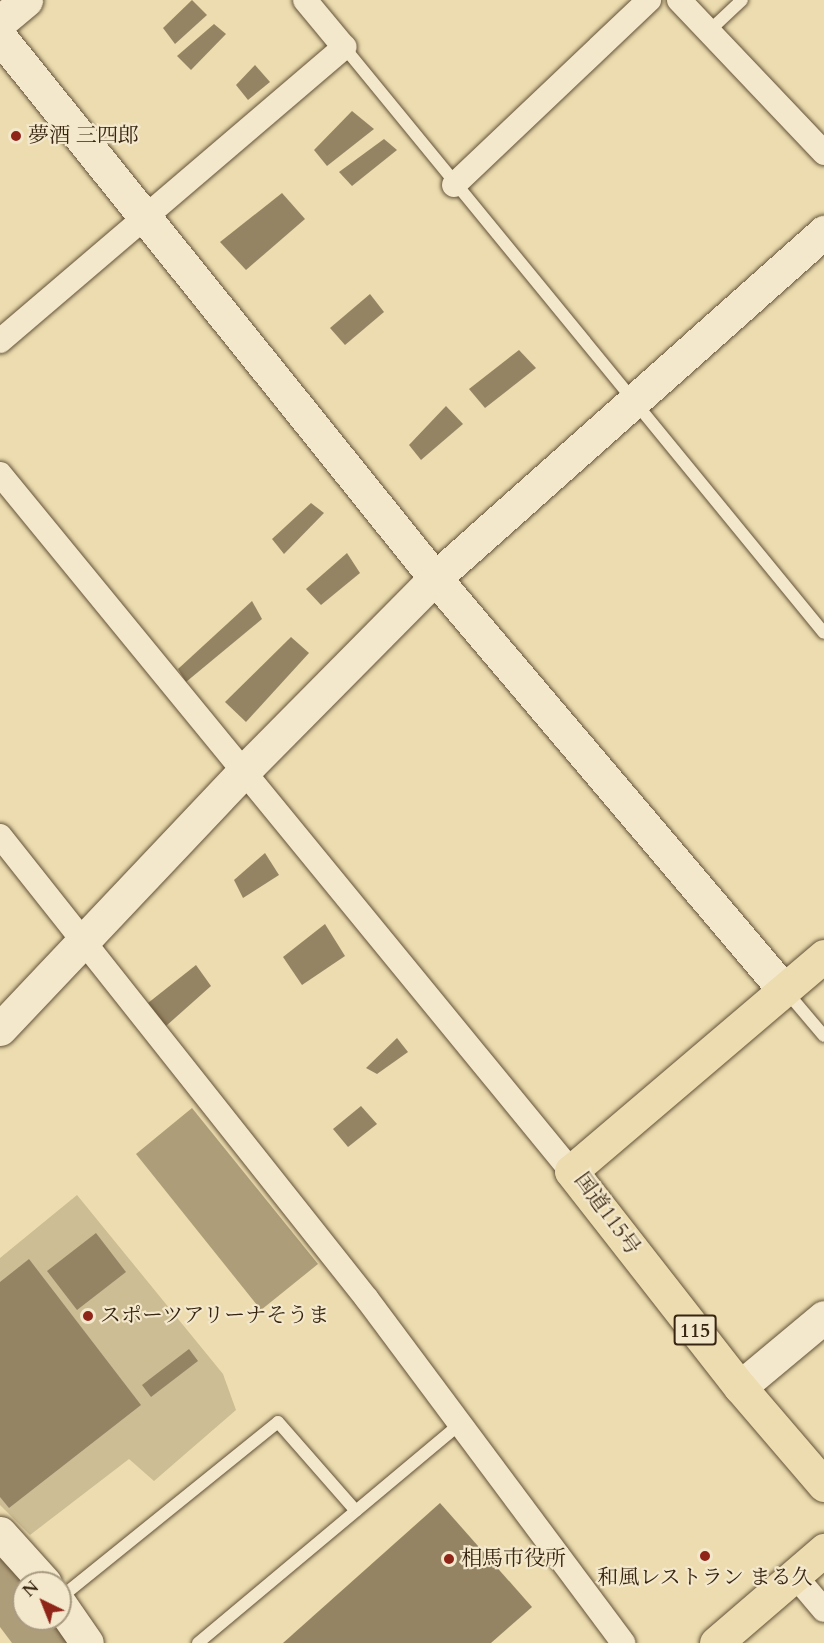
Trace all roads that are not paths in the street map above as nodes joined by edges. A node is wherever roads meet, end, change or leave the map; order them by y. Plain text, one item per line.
1 (26, 0) edge
2 (305, 0) edge
3 (649, 0) edge
4 (679, 0) edge
5 (742, 0) edge
6 (0, 22) edge
7 (709, 31) junction
8 (0, 37) edge
9 (344, 47) junction
10 (824, 153) edge
11 (454, 185) junction
12 (145, 217) junction
13 (824, 232) edge
14 (0, 341) edge
15 (633, 401) junction
16 (0, 474) edge
17 (435, 578) junction
18 (824, 633) edge
19 (244, 771) junction
20 (0, 836) edge
21 (85, 942) junction
22 (824, 956) edge
23 (784, 990) junction
24 (0, 1029) edge
25 (824, 1036) edge
26 (571, 1171) junction
27 (824, 1317) edge
28 (740, 1387) junction
29 (459, 1425) junction
30 (824, 1485) edge
31 (356, 1511) junction
32 (0, 1533) edge
33 (824, 1550) edge
34 (34, 1571) edge
35 (796, 1577) junction
36 (72, 1588) edge
37 (824, 1610) edge
38 (72, 1621) edge
39 (87, 1643) edge
40 (198, 1643) edge
41 (623, 1643) edge
42 (716, 1643) edge

1 - 6 street
2 - 9 street
3 - 11 street
4 - 7 street
5 - 7 lane
7 - 10 street
8 - 12 street
9 - 11 lane
9 - 12 street
11 - 15 lane
12 - 14 street
12 - 17 street
13 - 15 street
15 - 17 street
15 - 18 lane
16 - 19 street
17 - 19 street
17 - 23 street
19 - 21 street
19 - 26 street
20 - 21 street
21 - 24 street
21 - 29 street
22 - 23 highway, 国道115号
23 - 25 lane
23 - 26 highway, 国道115号
26 - 28 highway, 国道115号 / 115
27 - 28 street
28 - 30 highway, 国道115号 / 115
29 - 31 lane
29 - 41 street
31 - 36 lane
31 - 40 lane
32 - 34 street
33 - 35 highway
35 - 37 street
35 - 42 highway
38 - 39 street

